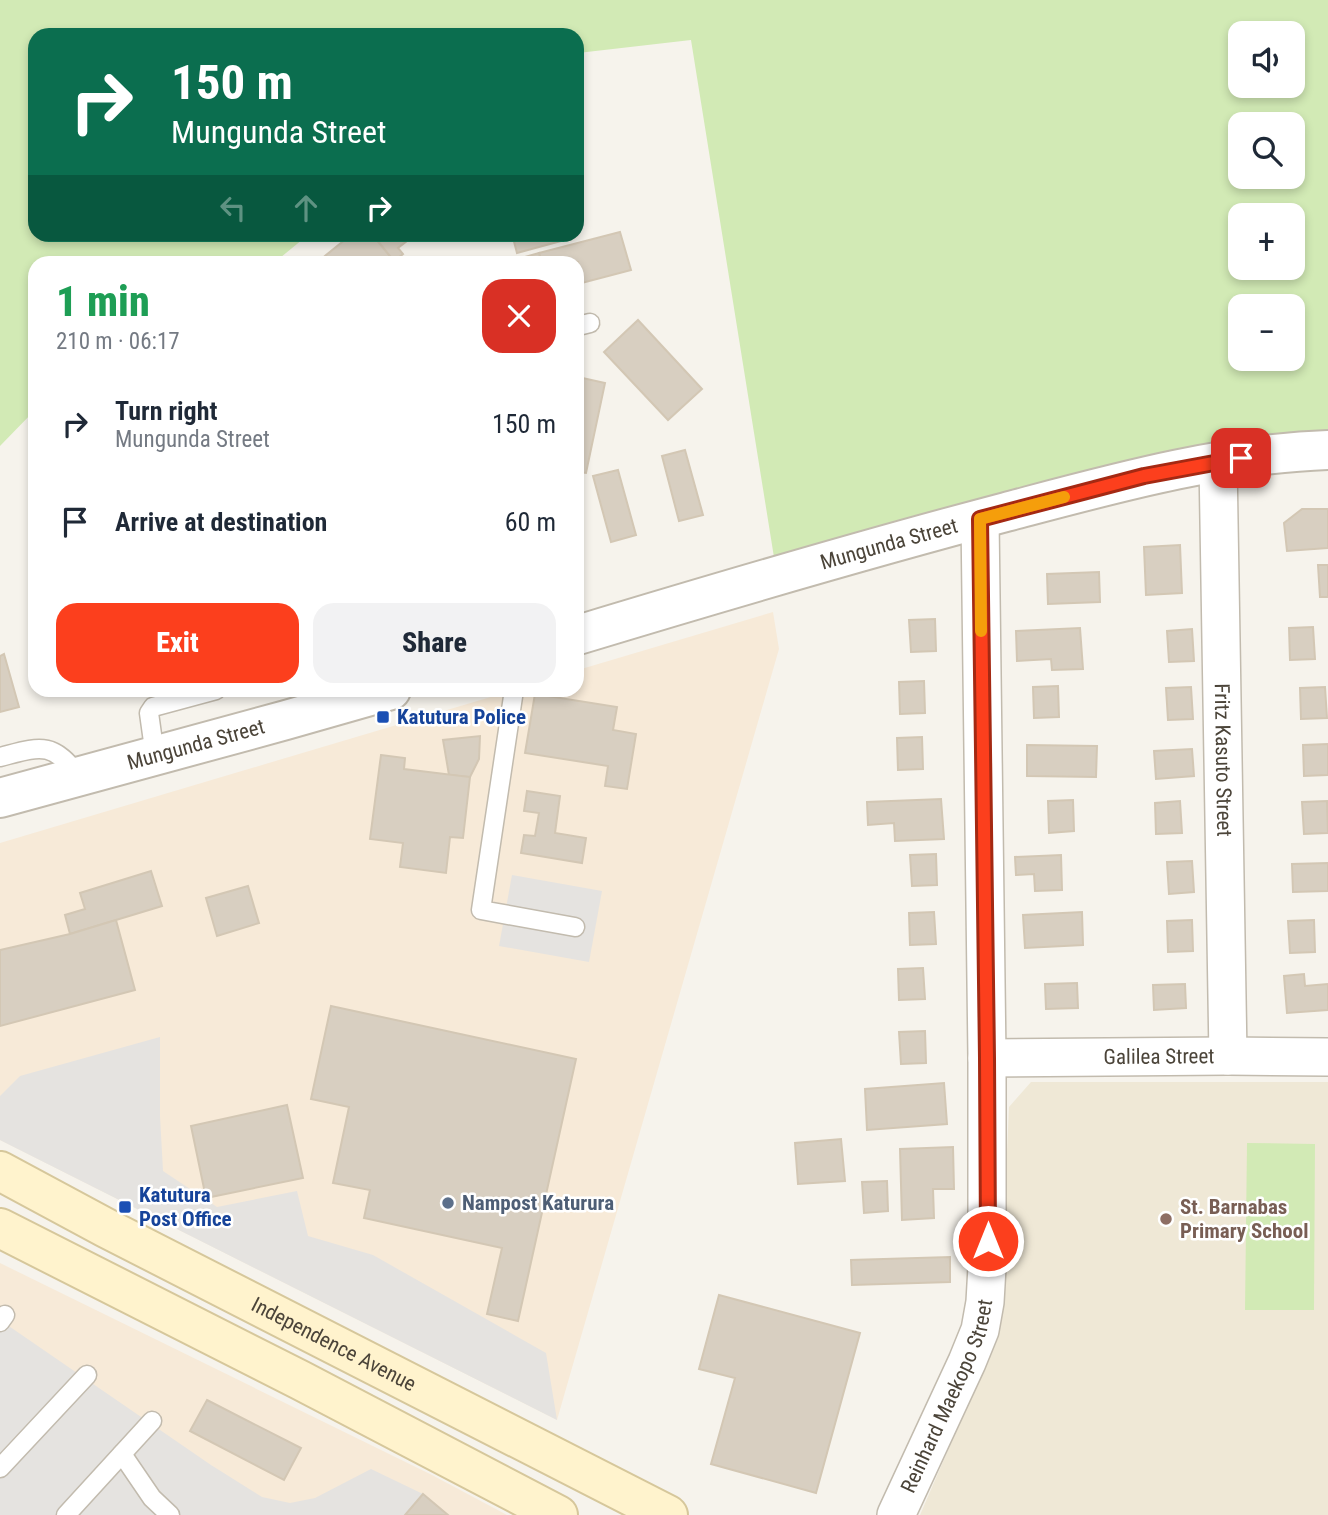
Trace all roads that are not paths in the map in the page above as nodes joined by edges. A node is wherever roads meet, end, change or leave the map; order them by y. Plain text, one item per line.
1 (1328, 450) edge
2 (1218, 462) junction
3 (980, 519) junction
4 (584, 633) edge
5 (190, 697) edge
6 (357, 697) edge
7 (513, 697) edge
8 (155, 756) junction
9 (0, 757) edge
10 (79, 777) junction
11 (0, 798) edge
12 (575, 927) dead end
13 (1228, 1056) junction
14 (1328, 1057) edge
15 (987, 1058) junction
16 (0, 1171) edge
17 (0, 1228) edge
18 (87, 1375) dead end
19 (152, 1421) dead end
20 (122, 1454) junction
21 (0, 1468) edge
22 (66, 1515) edge
23 (170, 1515) edge
24 (558, 1515) edge
25 (668, 1515) edge
26 (896, 1515) edge

1 - 2 street, Mungunda Street
2 - 3 street, Mungunda Street
2 - 13 street, Fritz Kasuto Street
3 - 4 street, Mungunda Street
3 - 15 street, Reinhard Maekopo Street
5 - 8 lane
6 - 8 street, Mungunda Street
7 - 12 lane
8 - 10 street, Mungunda Street
9 - 10 lane
10 - 11 street, Mungunda Street
13 - 14 street, Galilea Street
13 - 15 street, Galilea Street
15 - 26 street, Reinhard Maekopo Street
16 - 25 main road, Independence Avenue
17 - 24 main road
18 - 21 lane
19 - 20 lane
20 - 22 lane
20 - 23 lane

